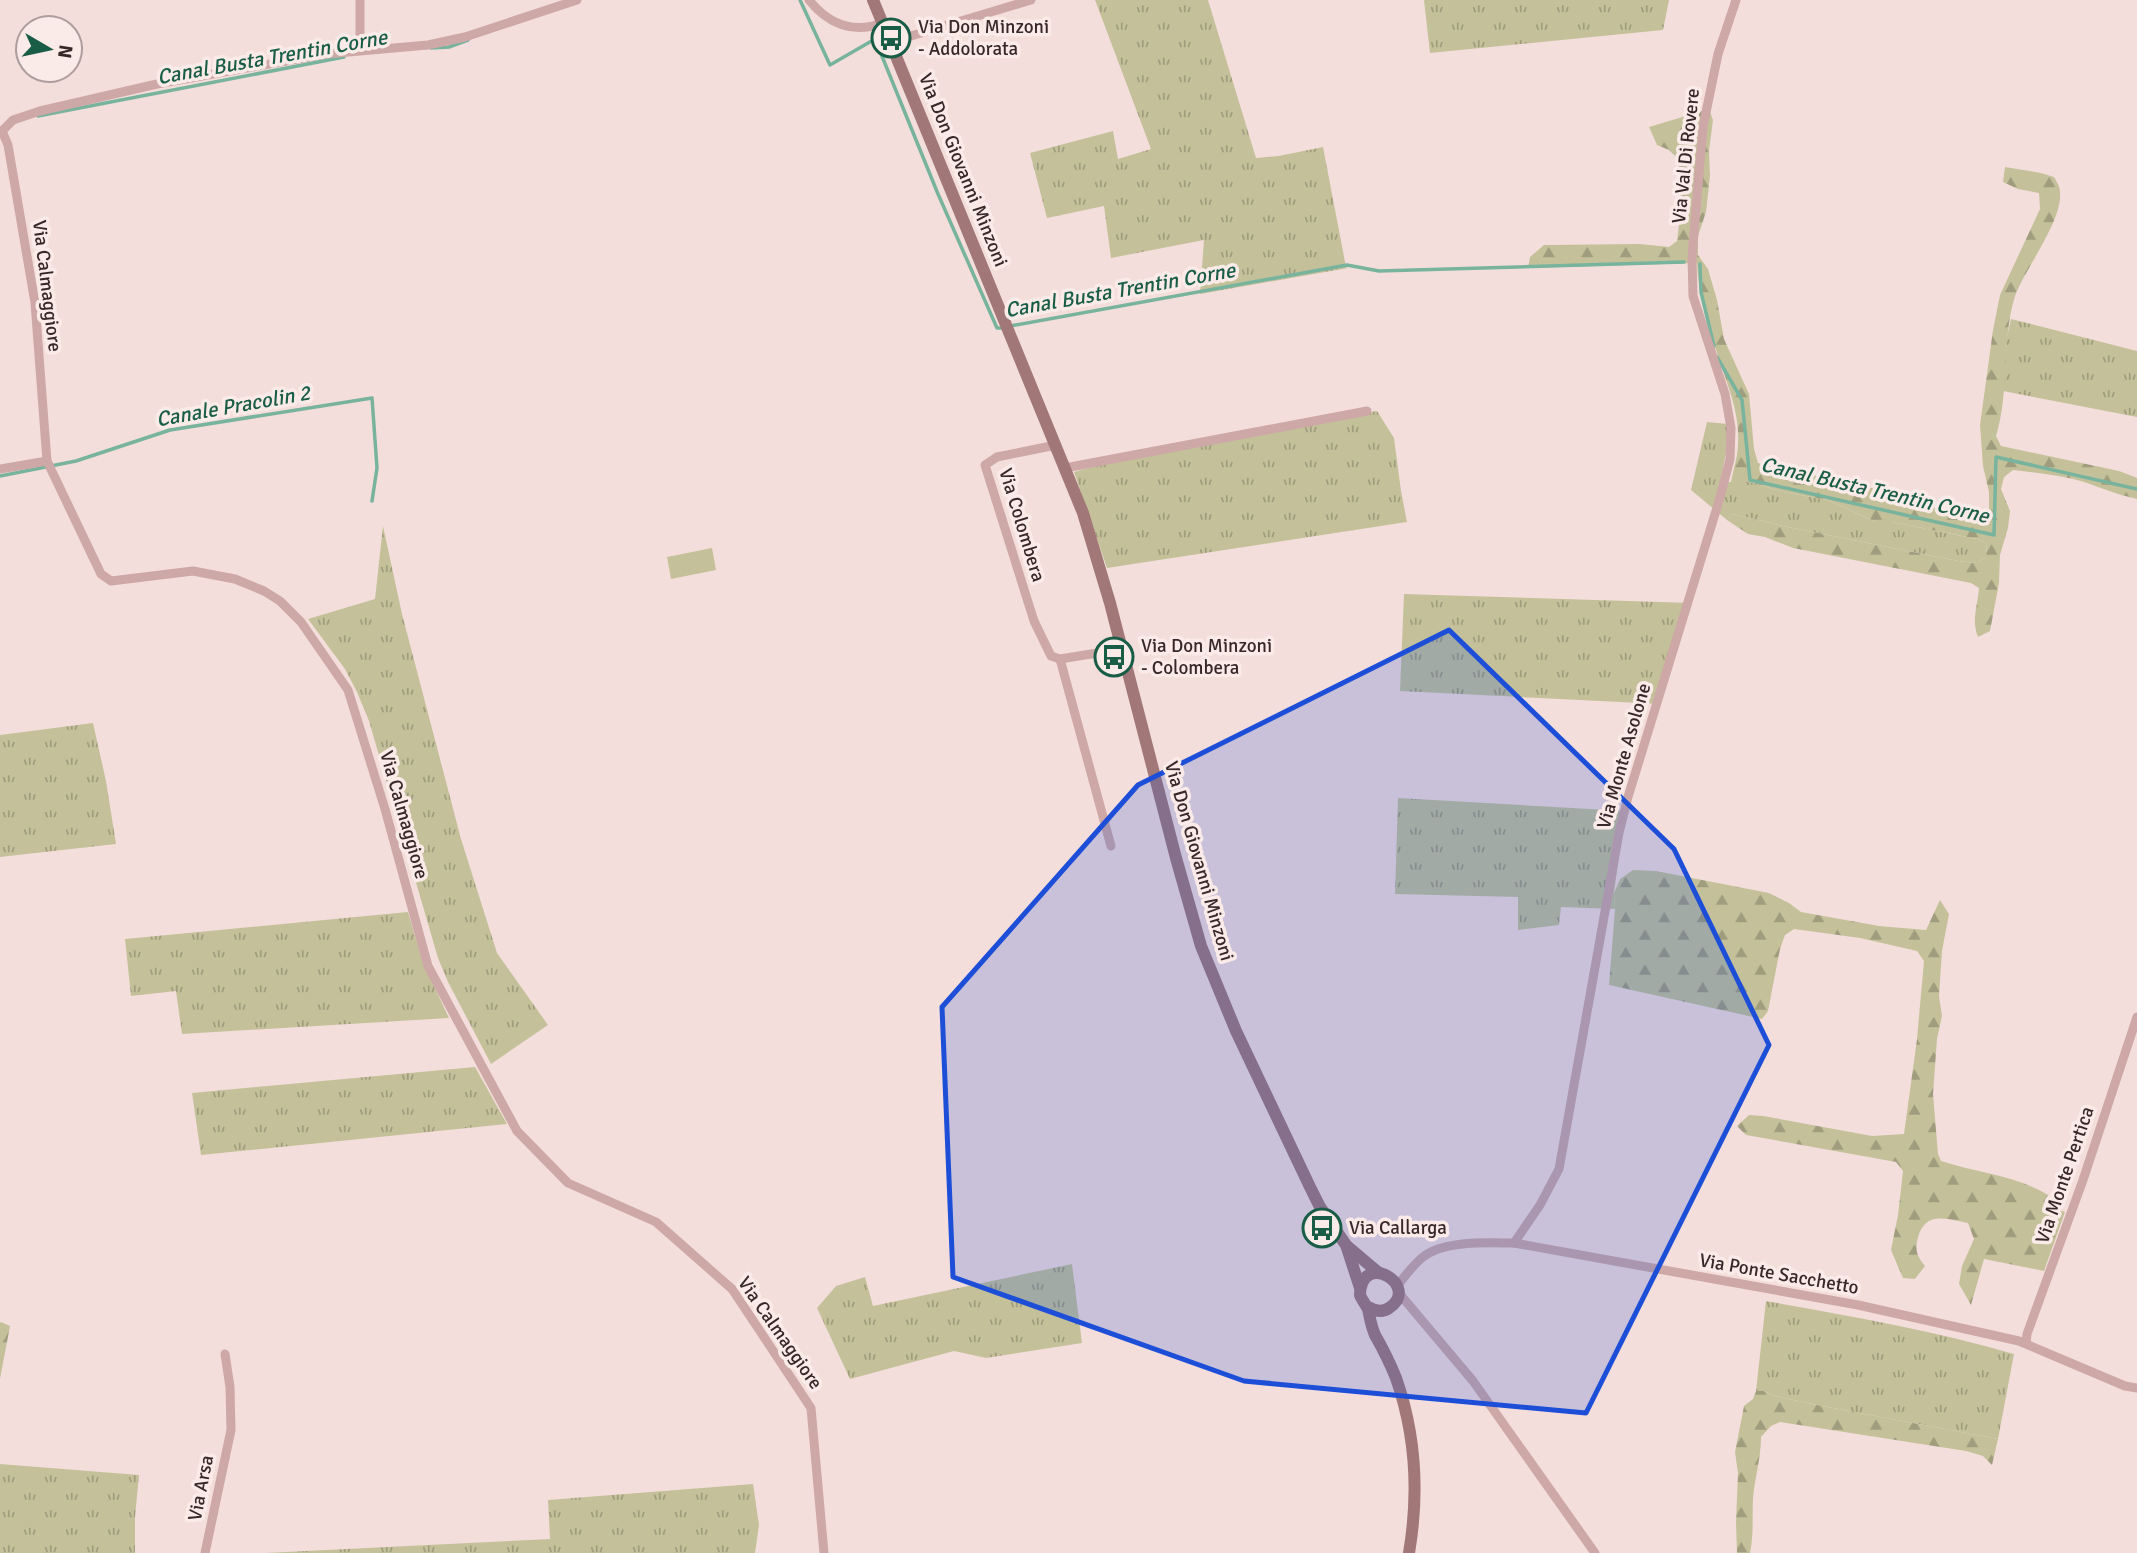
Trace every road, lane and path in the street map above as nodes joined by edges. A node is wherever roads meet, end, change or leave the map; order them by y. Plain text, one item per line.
1 (360, 0) edge
2 (576, 0) edge
3 (809, 0) edge
4 (873, 0) edge
5 (1031, 0) edge
6 (1736, 0) edge
7 (883, 23) junction
8 (891, 42) junction
9 (360, 50) junction
10 (1, 131) edge
11 (1691, 277) joint
12 (1367, 411) dead end
13 (1056, 445) junction
14 (47, 461) junction
15 (1065, 468) junction
16 (0, 469) edge
17 (1122, 649) junction
18 (1060, 659) junction
19 (1111, 846) dead end
20 (2137, 1017) edge
21 (1514, 1243) junction
22 (1346, 1245) junction
23 (1379, 1273) junction
24 (1396, 1286) junction
25 (1360, 1288) junction
26 (1368, 1307) junction
27 (1388, 1308) junction
28 (1413, 1310) junction
29 (1380, 1342) junction
30 (2026, 1343) junction
31 (225, 1354) dead end
32 (2137, 1388) edge
33 (205, 1553) edge
34 (824, 1553) edge
35 (1409, 1553) edge
36 (1595, 1553) edge

1 - 9 street
2 - 9 street
3 - 7 street
4 - 7 street, Via Don Giovanni Minzoni
5 - 8 street
6 - 11 street, Via Val Di Rovere
7 - 8 street, Via Don Giovanni Minzoni
8 - 13 street, Via Don Giovanni Minzoni
9 - 10 street
10 - 14 street, Via Calmaggiore
11 - 21 street, Via Monte Asolone
12 - 15 street
13 - 15 street, Via Don Giovanni Minzoni
13 - 18 street, Via Colombera
14 - 16 street
14 - 34 street, Via Calmaggiore
15 - 17 street, Via Don Giovanni Minzoni
17 - 18 street
17 - 22 street, Via Don Giovanni Minzoni
18 - 19 street, Via Colombera
20 - 30 street, Via Monte Pertica
21 - 24 street, Via Ponte Sacchetto
21 - 30 street, Via Ponte Sacchetto
22 - 23 street
22 - 25 street
23 - 24 street
23 - 25 street
24 - 27 street
24 - 28 street
25 - 26 street
26 - 27 street
26 - 29 street
27 - 28 street
27 - 29 street
28 - 36 street
29 - 35 street
30 - 32 street, Via Ponte Sacchetto
31 - 33 street, Via Arsa

